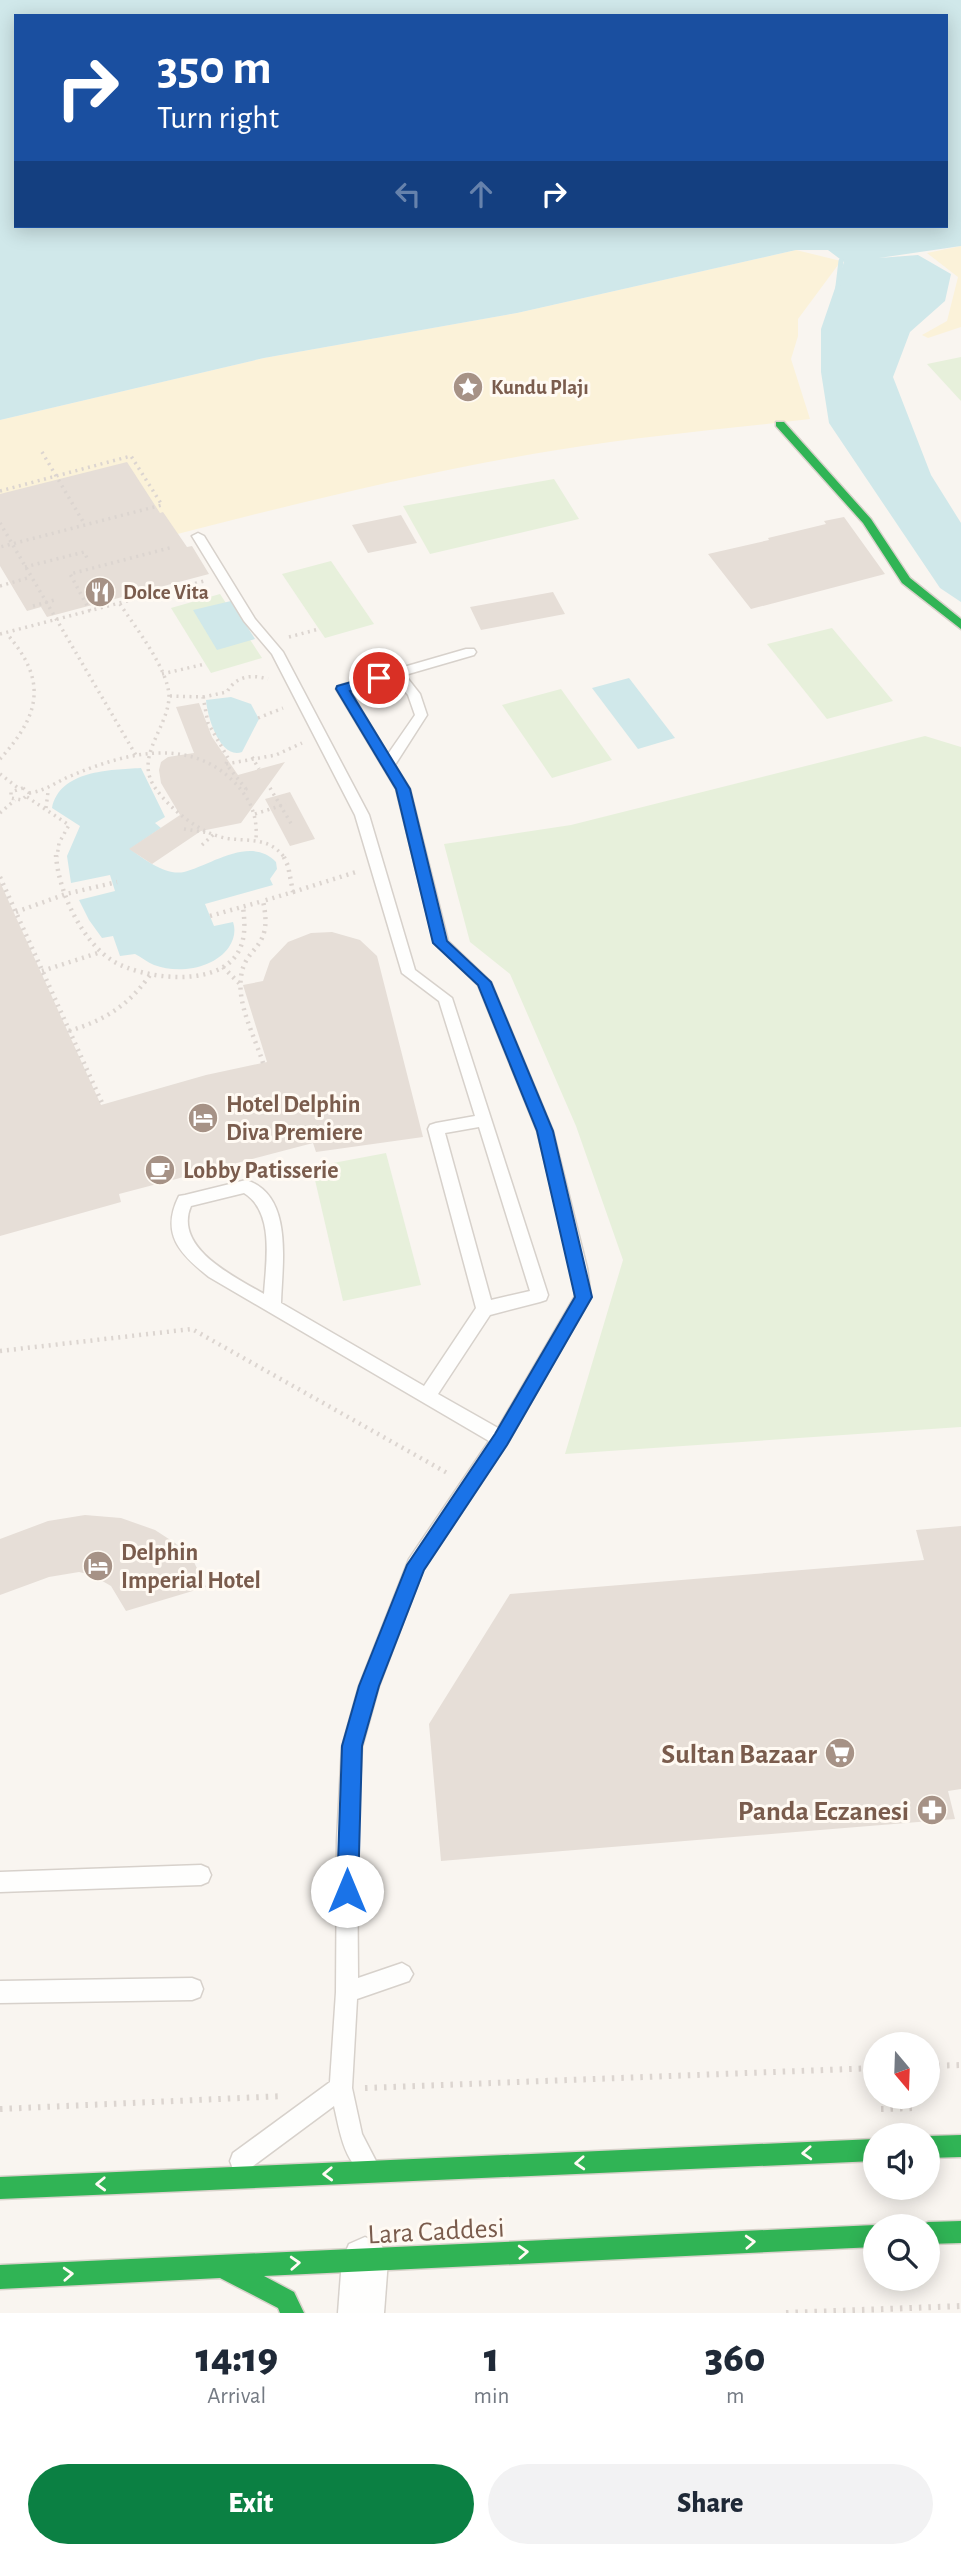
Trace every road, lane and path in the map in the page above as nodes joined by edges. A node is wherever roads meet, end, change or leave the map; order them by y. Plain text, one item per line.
1 (780, 424) dead end
2 (42, 452) dead end
3 (57, 476) junction
4 (0, 491) edge
5 (0, 523) edge
6 (85, 525) junction
7 (198, 536) dead end
8 (12, 544) junction
9 (0, 547) edge
10 (173, 547) dead end
11 (87, 558) dead end
12 (25, 567) junction
13 (222, 576) junction
14 (31, 577) junction
15 (0, 586) edge
16 (153, 589) dead end
17 (156, 594) junction
18 (58, 599) dead end
19 (45, 602) junction
20 (120, 604) junction
21 (33, 606) dead end
22 (90, 611) junction
23 (55, 620) junction
24 (961, 625) edge
25 (318, 629) dead end
26 (6, 633) junction
27 (0, 634) edge
28 (268, 642) junction
29 (470, 652) dead end
30 (205, 664) dead end
31 (397, 673) junction
32 (162, 674) junction
33 (274, 685) dead end
34 (170, 696) junction
35 (203, 697) junction
36 (279, 697) dead end
37 (284, 708) junction
38 (291, 715) dead end
39 (258, 718) dead end
40 (306, 736) dead end
41 (151, 754) junction
42 (137, 757) junction
43 (252, 757) junction
44 (0, 758) edge
45 (226, 764) junction
46 (388, 765) junction
47 (259, 769) dead end
48 (0, 774) edge
49 (18, 788) junction
50 (270, 788) dead end
51 (242, 790) junction
52 (48, 792) junction
53 (28, 795) junction
54 (9, 796) junction
55 (0, 798) edge
56 (15, 800) junction
57 (283, 805) junction
58 (46, 808) junction
59 (0, 813) edge
60 (255, 814) junction
61 (292, 825) dead end
62 (184, 829) dead end
63 (214, 834) junction
64 (256, 839) junction
65 (202, 845) dead end
66 (377, 867) junction
67 (0, 877) edge
68 (117, 882) dead end
69 (293, 892) junction
70 (66, 894) junction
71 (263, 901) junction
72 (243, 907) junction
73 (16, 912) junction
74 (210, 916) dead end
75 (101, 952) junction
76 (223, 967) junction
77 (42, 971) junction
78 (150, 975) junction
79 (240, 984) junction
80 (69, 1031) junction
81 (263, 1063) dead end
82 (103, 1105) dead end
83 (486, 1120) junction
84 (272, 1306) junction
85 (485, 1310) junction
86 (0, 1351) edge
87 (427, 1396) junction
88 (501, 1439) junction
89 (470, 1486) junction
90 (201, 1875) dead end
91 (0, 1882) edge
92 (402, 1974) dead end
93 (192, 1989) dead end
94 (0, 1992) edge
95 (347, 1992) junction
96 (961, 2065) edge
97 (940, 2066) edge
98 (863, 2068) edge
99 (341, 2088) junction
100 (0, 2109) edge
101 (961, 2146) edge
102 (940, 2147) edge
103 (863, 2151) edge
104 (370, 2172) junction
105 (215, 2179) junction
106 (0, 2188) edge
107 (961, 2232) edge
108 (940, 2233) edge
109 (863, 2237) edge
110 (365, 2260) junction
111 (221, 2267) junction
112 (0, 2277) edge
113 (961, 2305) edge
114 (292, 2313) edge
115 (361, 2313) edge
116 (786, 2313) edge

1 - 24 main road
2 - 3 path
3 - 4 path
3 - 6 path
3 - 6 path
5 - 8 path
6 - 8 path
7 - 13 lane
8 - 9 path
8 - 12 path
10 - 22 path
11 - 12 path
12 - 14 path
13 - 17 path
13 - 28 lane
14 - 15 path
14 - 19 path
16 - 17 path
17 - 20 path
18 - 19 path
19 - 21 path
19 - 23 path
20 - 22 path
20 - 32 path
22 - 23 path
23 - 26 path
23 - 42 path
25 - 28 path
26 - 27 path
26 - 44 path
28 - 66 lane
29 - 31 lane
30 - 32 path
31 - 46 lane
31 - 46 lane
32 - 34 path
33 - 35 path
34 - 35 path
34 - 41 path
35 - 45 path
36 - 37 path
37 - 38 path
37 - 39 path
40 - 43 path
41 - 42 path
41 - 51 path
41 - 63 path
42 - 52 path
43 - 45 path
43 - 47 path
45 - 51 path
46 - 88 lane
48 - 49 path
49 - 53 path
49 - 54 path
50 - 57 path
51 - 60 path
52 - 53 path
52 - 58 path
53 - 56 path
53 - 58 path
54 - 55 path
54 - 56 path
56 - 59 path
57 - 60 path
57 - 61 path
58 - 70 path
60 - 64 path
62 - 63 path
63 - 64 path
63 - 65 path
64 - 69 path
66 - 69 path
66 - 83 lane
67 - 73 path
68 - 70 path
69 - 71 path
70 - 73 path
70 - 75 path
71 - 72 path
71 - 79 path
72 - 74 path
72 - 76 path
73 - 77 path
75 - 77 path
75 - 78 path
76 - 78 path
76 - 79 path
77 - 80 path
78 - 80 path
79 - 81 path
80 - 82 path
83 - 85 lane
83 - 85 lane
84 - 84 lane
84 - 87 lane
85 - 87 lane
86 - 89 path
87 - 88 lane
88 - 89 lane
89 - 95 lane
90 - 91 lane
92 - 95 lane
93 - 94 lane
95 - 99 lane
96 - 97 path
98 - 99 path
99 - 100 path
99 - 104 lane
99 - 105 lane
101 - 102 main road
103 -> 104 main road
104 -> 105 main road
105 -> 106 main road
107 - 108 main road
110 -> 109 main road, Lara Caddesi
111 -> 110 main road, Lara Caddesi
110 - 115 street
112 -> 111 main road, Lara Caddesi
111 - 114 main road
113 - 116 path

